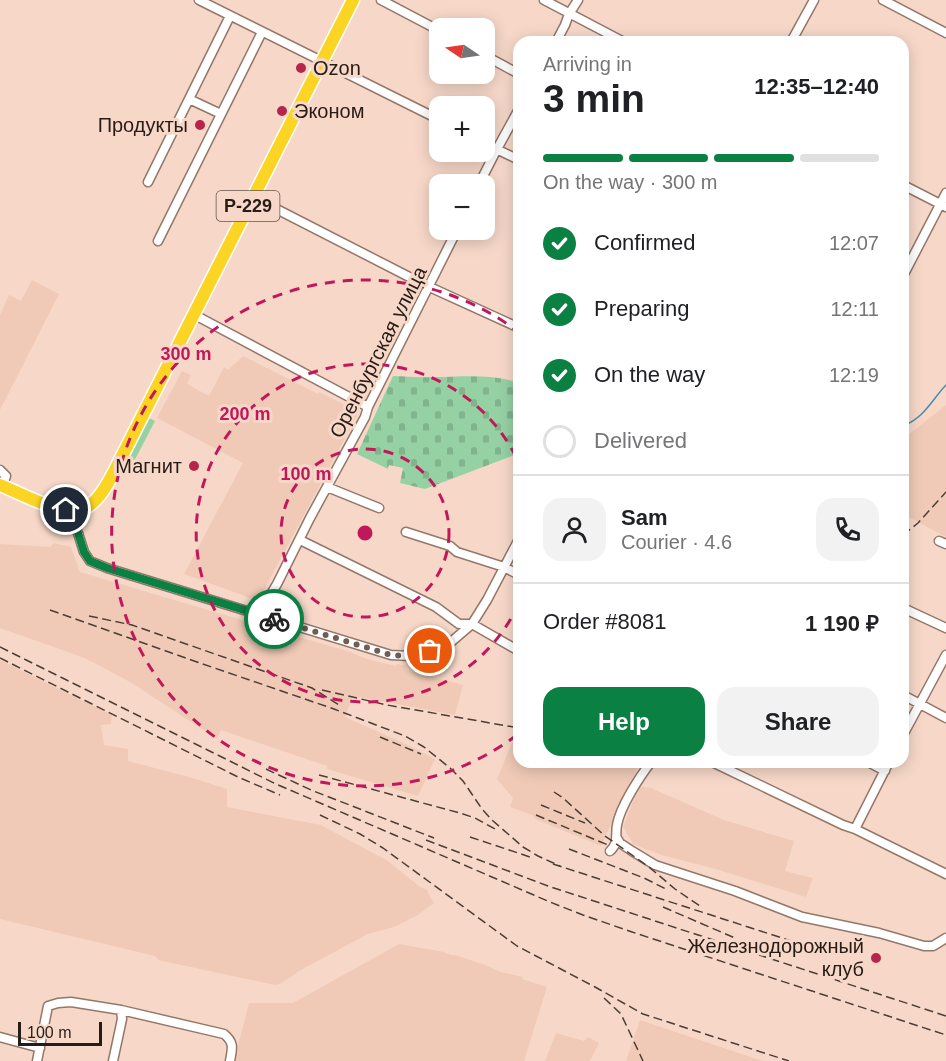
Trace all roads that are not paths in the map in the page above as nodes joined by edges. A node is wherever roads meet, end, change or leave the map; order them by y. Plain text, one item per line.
1 (199, 0) edge
2 (353, 0) edge
3 (381, 0) edge
4 (544, 0) edge
5 (578, 0) edge
6 (814, 0) edge
7 (883, 0) edge
8 (569, 14) junction
9 (230, 16) junction
10 (429, 25) edge
11 (262, 32) junction
12 (946, 33) edge
13 (559, 36) edge
14 (612, 36) edge
15 (794, 36) edge
16 (322, 62) junction
17 (495, 62) edge
18 (513, 71) edge
19 (189, 99) junction
20 (221, 114) junction
21 (429, 115) edge
22 (513, 120) edge
23 (497, 149) junction
24 (513, 157) edge
25 (484, 174) edge
26 (148, 182) dead end
27 (909, 188) edge
28 (946, 193) edge
29 (253, 197) junction
30 (943, 206) edge
31 (452, 240) edge
32 (158, 241) dead end
33 (909, 266) edge
34 (430, 286) junction
35 (193, 314) junction
36 (513, 325) edge
37 (368, 408) junction
38 (0, 470) edge
39 (1, 485) edge
40 (327, 487) junction
41 (379, 508) dead end
42 (66, 510) junction
43 (405, 532) dead end
44 (300, 540) junction
45 (513, 551) edge
46 (504, 567) junction
47 (513, 572) edge
48 (909, 611) edge
49 (259, 614) junction
50 (472, 624) junction
51 (946, 628) edge
52 (513, 648) edge
53 (946, 655) edge
54 (909, 698) edge
55 (919, 704) junction
56 (946, 718) edge
57 (909, 724) edge
58 (647, 768) edge
59 (724, 768) edge
60 (879, 768) edge
61 (886, 768) edge
62 (885, 771) junction
63 (855, 829) junction
64 (617, 838) junction
65 (610, 851) dead end
66 (945, 874) edge
67 (946, 938) edge
68 (121, 1010) junction
69 (0, 1037) edge
70 (40, 1048) junction
71 (37, 1061) edge
72 (112, 1061) edge
73 (230, 1061) edge

1 - 9 street
2 - 16 highway, Р-229
3 - 10 street
4 - 8 street
5 - 8 street
6 - 15 street
7 - 12 street
8 - 13 street
8 - 14 street
9 - 11 street
9 - 19 street
11 - 16 street
11 - 20 street
16 - 21 street
16 - 29 highway, Р-229
17 - 18 street
19 - 20 street
19 - 26 street
20 - 32 street
22 - 23 street
23 - 24 street
23 - 25 street
27 - 30 street
28 - 30 street
29 - 34 street
29 - 35 highway, Р-229
30 - 33 street
31 - 34 street, Оренбургская улица
34 - 36 street
34 - 37 street, Оренбургская улица
35 - 37 street
35 - 42 highway, Р-229
37 - 40 street, Оренбургская улица
38 - 39 street
39 - 42 highway
40 - 41 street
40 - 44 street, Оренбургская улица
42 - 49 street
43 - 46 street
44 - 49 street, Оренбургская улица
44 - 50 street
45 - 46 street
46 - 47 street
46 - 50 street
48 - 51 street
49 - 50 street
50 - 52 street
53 - 55 street
54 - 55 street
55 - 56 street
55 - 57 street
58 - 64 street
59 - 63 street
60 - 62 street
61 - 62 street
62 - 63 street
63 - 66 street
64 - 65 street
64 - 67 street
68 - 70 street
68 - 72 street
68 - 73 street
69 - 70 street
70 - 71 street

